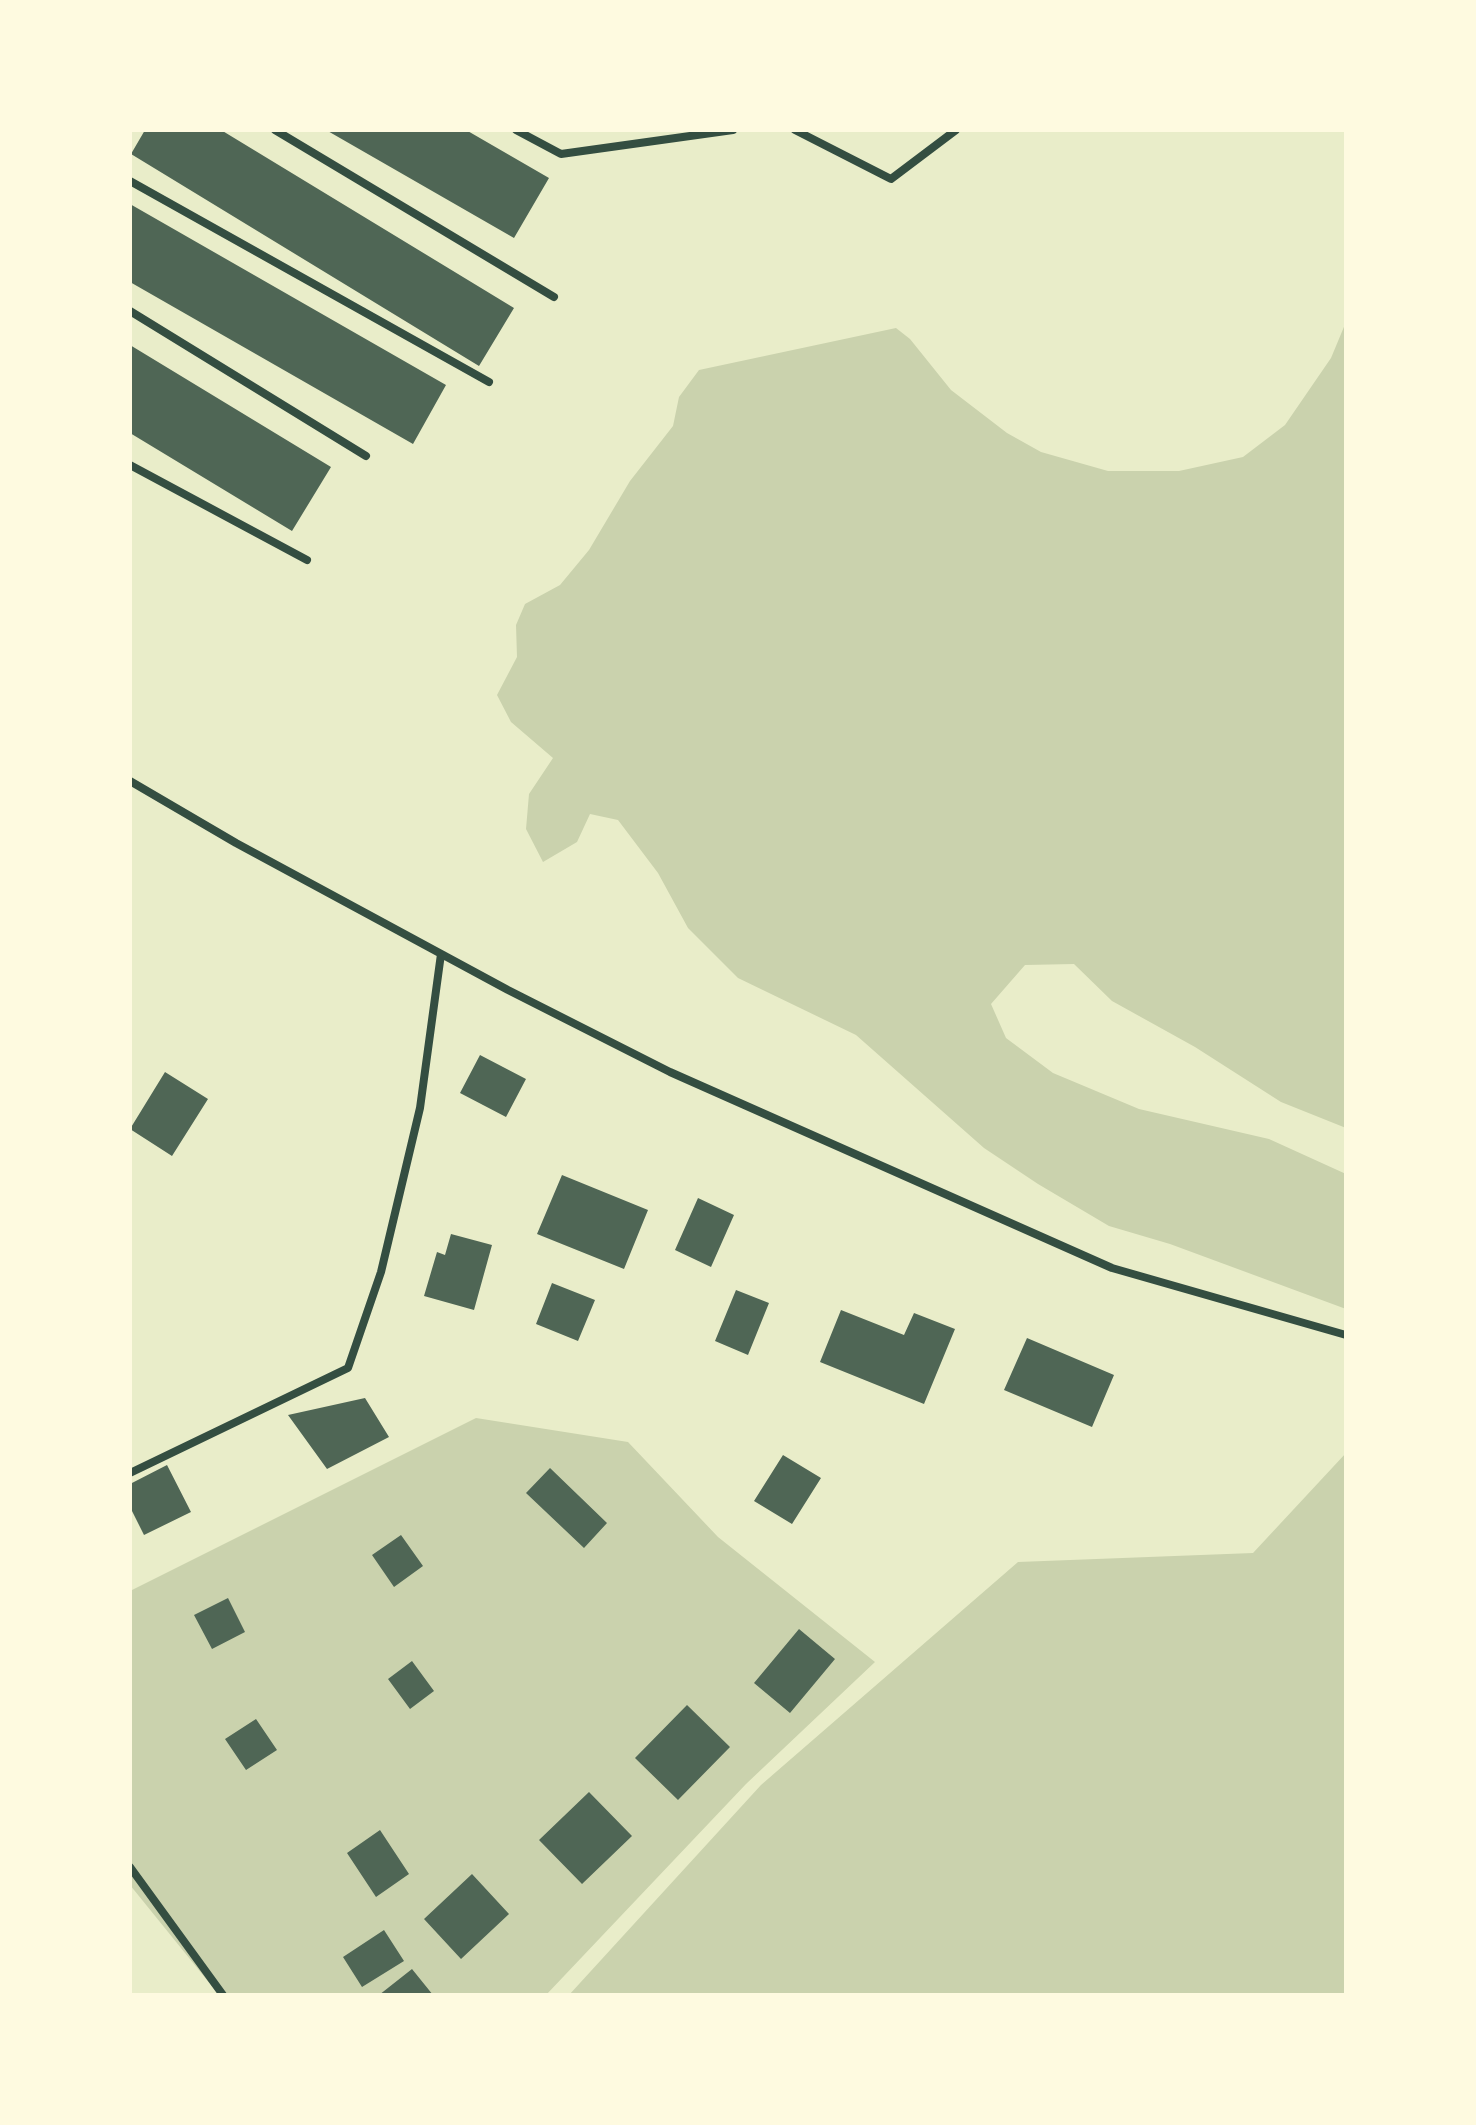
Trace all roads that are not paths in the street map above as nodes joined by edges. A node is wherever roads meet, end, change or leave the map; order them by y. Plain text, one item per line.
1 (275, 130) edge
2 (516, 130) edge
3 (733, 130) edge
4 (796, 130) edge
5 (956, 130) edge
6 (130, 181) edge
7 (554, 296) dead end
8 (130, 311) edge
9 (489, 382) dead end
10 (366, 456) dead end
11 (130, 465) edge
12 (307, 560) dead end
13 (130, 781) edge
14 (441, 954) junction
15 (1346, 1334) edge
16 (130, 1473) edge
17 (130, 1867) edge
18 (222, 1995) edge

1 - 7 lane
2 - 3 lane
4 - 5 lane
6 - 9 lane
8 - 10 lane
11 - 12 lane
13 - 14 lane
14 - 15 lane
14 - 16 lane
17 - 18 lane

